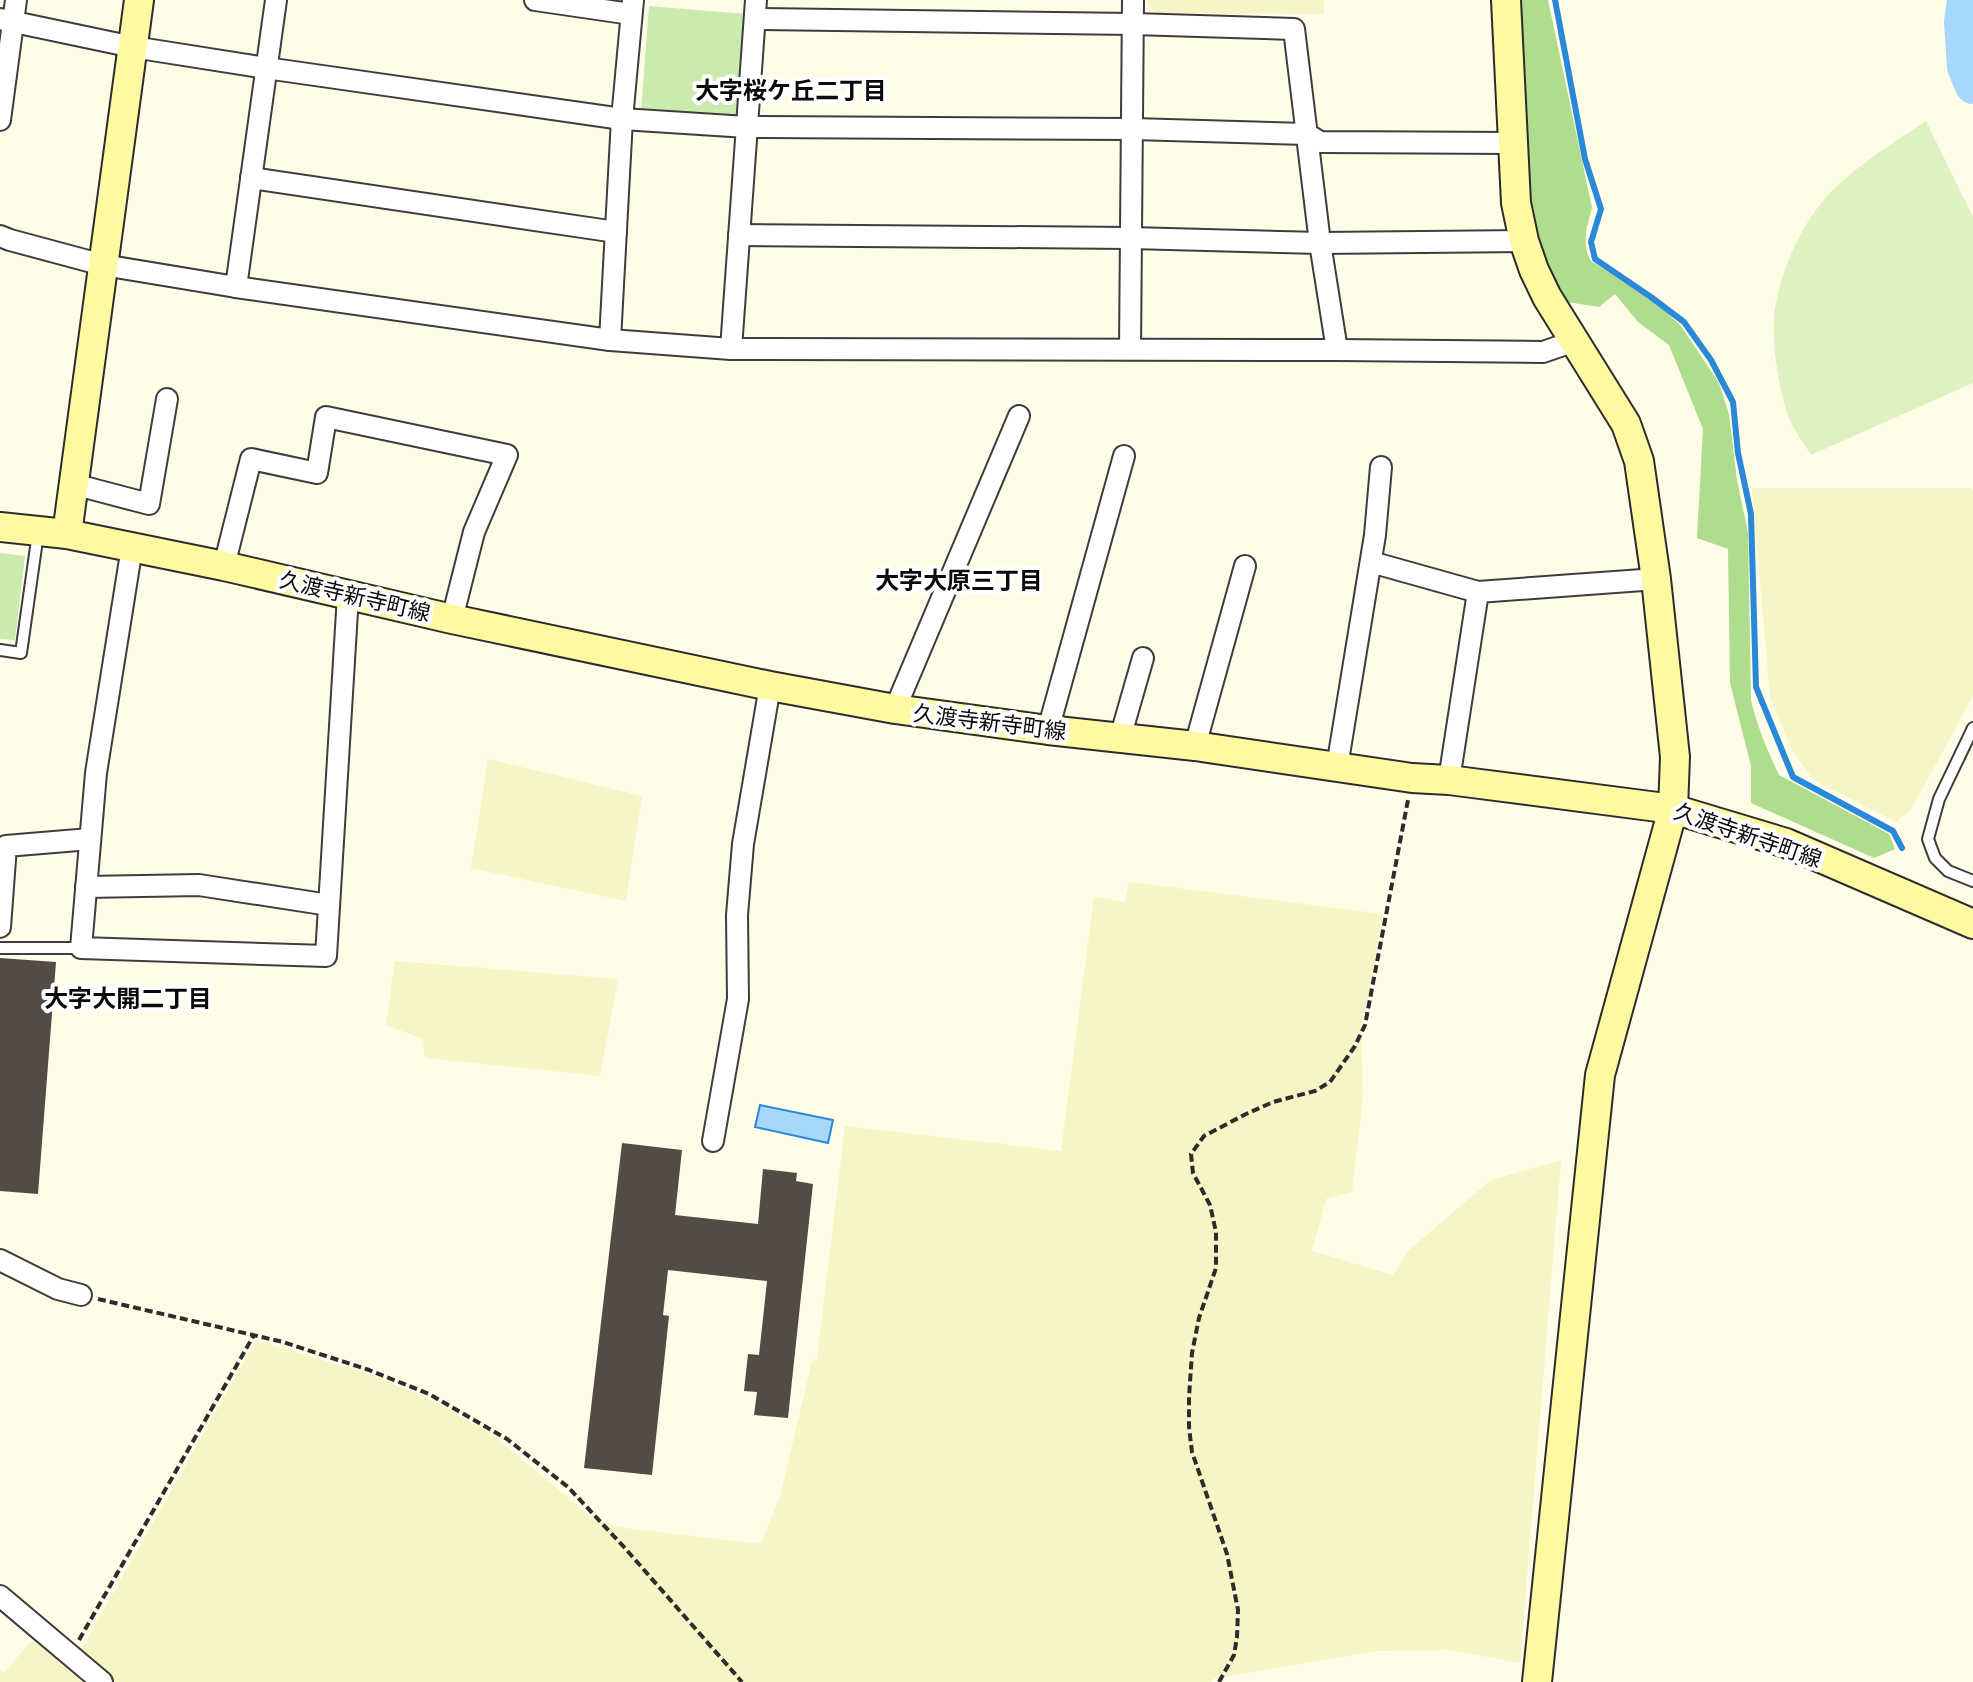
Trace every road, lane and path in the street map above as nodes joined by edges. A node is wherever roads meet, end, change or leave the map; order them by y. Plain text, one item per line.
1 (16, 0) edge
2 (139, 0) edge
3 (276, 0) edge
4 (535, 0) edge
5 (1133, 0) edge
6 (1506, 0) edge
7 (632, 7) edge
8 (756, 9) edge
9 (6, 20) edge
10 (1133, 24) junction
11 (133, 47) junction
12 (266, 68) junction
13 (622, 119) junction
14 (0, 120) edge
15 (747, 127) junction
16 (1133, 129) junction
17 (1307, 134) junction
18 (1512, 143) junction
19 (251, 178) junction
20 (616, 232) junction
21 (739, 235) junction
22 (0, 236) edge
23 (1131, 238) junction
24 (1524, 241) junction
25 (1320, 243) junction
26 (103, 265) junction
27 (236, 287) junction
28 (610, 340) junction
29 (1575, 341) junction
30 (731, 349) junction
31 (1130, 349) junction
32 (1337, 350) junction
33 (167, 399) dead end
34 (1019, 416) dead end
35 (1124, 456) dead end
36 (1381, 467) dead end
37 (73, 484) junction
38 (0, 527) edge
39 (53, 532) junction
40 (132, 547) junction
41 (1371, 562) junction
42 (224, 566) junction
43 (1245, 566) dead end
44 (1656, 579) junction
45 (1478, 592) junction
46 (348, 595) junction
47 (452, 619) junction
48 (0, 650) edge
49 (1143, 658) dead end
50 (770, 686) junction
51 (895, 709) junction
52 (1973, 728) edge
53 (1048, 730) junction
54 (1120, 738) junction
55 (1195, 746) junction
56 (1337, 767) junction
57 (1412, 778) junction
58 (1449, 780) junction
59 (1673, 809) junction
60 (90, 839) junction
61 (1973, 881) edge
62 (86, 887) junction
63 (329, 905) junction
64 (1973, 924) edge
65 (0, 927) edge
66 (0, 948) edge
67 (81, 948) junction
68 (713, 1141) dead end
69 (0, 1260) edge
70 (81, 1295) joint
71 (254, 1335) junction
72 (0, 1596) edge
73 (70, 1656) junction
74 (102, 1682) edge
75 (742, 1682) edge
76 (1219, 1682) edge
77 (1537, 1682) edge

1 - 9 street
2 - 11 street
3 - 12 street
4 - 7 street
5 - 10 street
6 - 18 street
7 - 13 street
8 - 10 street
8 - 15 street
9 - 11 street
9 - 14 street
10 - 16 street
10 - 17 street
11 - 12 street
11 - 26 street
12 - 13 street
12 - 19 street
13 - 15 street
13 - 20 street
15 - 16 street
15 - 21 street
16 - 17 street
16 - 23 street
17 - 18 street
17 - 25 street
18 - 24 street
19 - 20 street
19 - 27 street
20 - 28 street
21 - 23 street
21 - 30 street
22 - 26 street
23 - 25 street
23 - 31 street
24 - 25 street
24 - 29 street
25 - 32 street
26 - 27 street
26 - 37 street
27 - 28 street
28 - 30 street
29 - 32 street
29 - 44 street
30 - 31 street
31 - 32 street
33 - 37 street
34 - 51 street
35 - 53 street
36 - 41 street
37 - 39 street
38 - 39 street, 久渡寺新寺町線
39 - 40 street, 久渡寺新寺町線
39 - 48 lane
40 - 42 street, 久渡寺新寺町線
40 - 60 street
41 - 45 street
41 - 56 street
42 - 46 street, 久渡寺新寺町線
42 - 47 street
43 - 55 street
44 - 45 street
44 - 59 street
45 - 58 street
46 - 47 street, 久渡寺新寺町線
46 - 63 street
47 - 50 street, 久渡寺新寺町線
49 - 54 street
50 - 51 street, 久渡寺新寺町線
50 - 68 street
51 - 53 street, 久渡寺新寺町線
52 - 61 lane
53 - 54 street, 久渡寺新寺町線
54 - 55 street, 久渡寺新寺町線
55 - 56 street, 久渡寺新寺町線
56 - 57 street, 久渡寺新寺町線
57 - 58 street, 久渡寺新寺町線
57 - 76 path
58 - 59 street, 久渡寺新寺町線
59 - 64 street, 久渡寺新寺町線
59 - 77 street
60 - 62 street
60 - 65 street
62 - 63 street
62 - 67 street
63 - 67 street
66 - 67 lane
69 - 70 street
70 - 71 path
71 - 73 path
71 - 75 path
72 - 73 street
73 - 74 street

